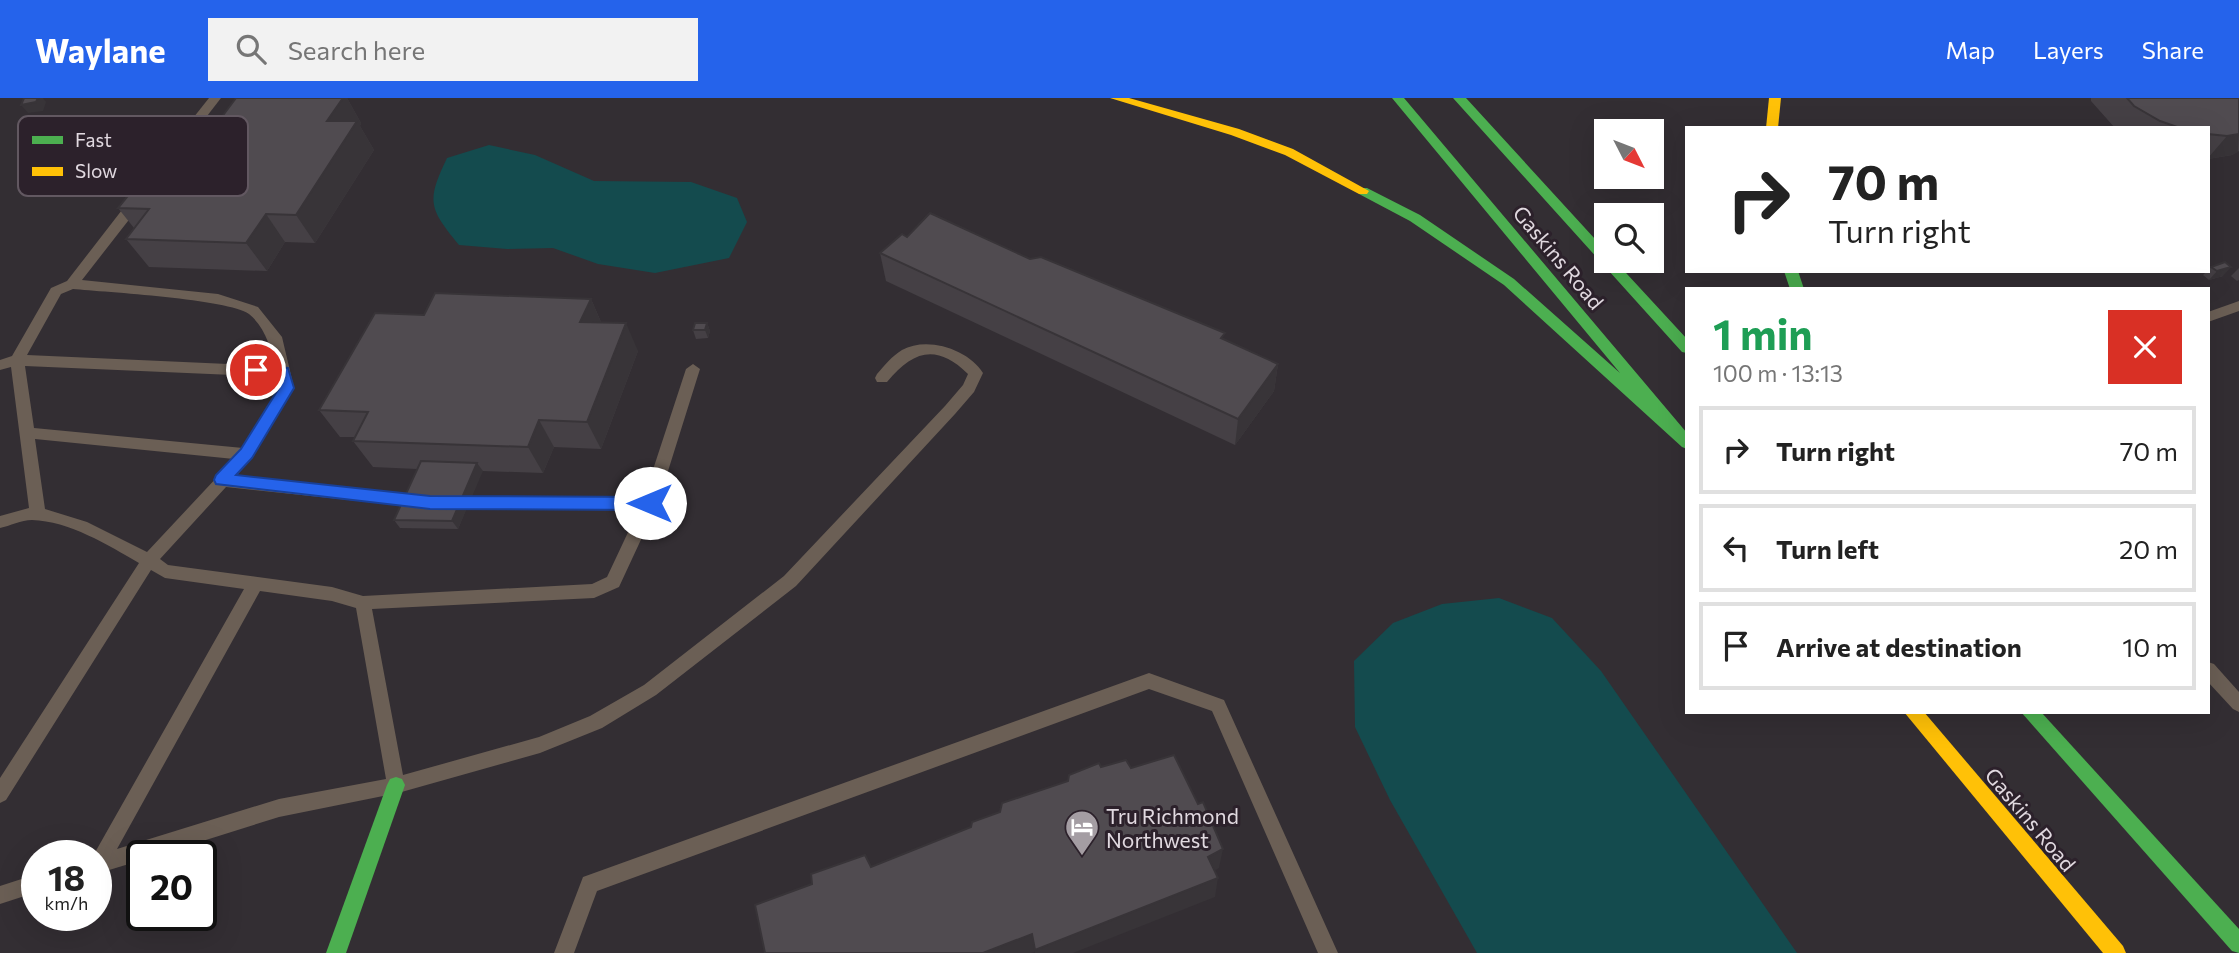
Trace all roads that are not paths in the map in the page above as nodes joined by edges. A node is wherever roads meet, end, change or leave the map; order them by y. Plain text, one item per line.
1 (215, 98) edge
2 (1116, 98) edge
3 (1398, 98) edge
4 (1459, 98) edge
5 (1775, 98) edge
6 (201, 116) edge
7 (1772, 126) edge
8 (140, 196) edge
9 (1594, 246) edge
10 (1619, 273) edge
11 (72, 284) junction
12 (2239, 306) edge
13 (2210, 316) edge
14 (1685, 346) edge
15 (17, 360) junction
16 (0, 365) edge
17 (693, 369) dead end
18 (283, 372) junction
19 (882, 378) dead end
20 (27, 433) junction
21 (1682, 438) edge
22 (247, 454) junction
23 (222, 480) junction
24 (650, 503) junction
25 (37, 515) junction
26 (0, 522) edge
27 (149, 560) junction
28 (255, 585) junction
29 (363, 603) junction
30 (2210, 671) edge
31 (2239, 704) edge
32 (1915, 714) edge
33 (2032, 714) edge
34 (396, 785) junction
35 (0, 794) edge
36 (112, 840) edge
37 (112, 860) edge
38 (21, 888) edge
39 (0, 895) edge
40 (2239, 944) edge
41 (336, 953) edge
42 (564, 953) edge
43 (1328, 953) edge
44 (2116, 953) edge

1 - 6 lane
2 - 21 main road
3 - 21 main road, Gaskins Road
4 - 9 main road, Gaskins Road
5 - 7 main road
8 - 11 lane
10 - 14 main road, Gaskins Road
11 - 15 lane
11 - 18 lane
12 - 13 lane
15 - 16 lane
15 - 18 lane
15 - 20 lane
17 - 24 lane
18 - 22 lane
19 - 34 lane
20 - 22 lane
20 - 25 lane
22 - 23 lane
23 - 24 lane
23 - 27 lane
24 - 29 lane
25 - 26 lane
25 - 27 lane
27 - 28 lane
27 - 35 lane
28 - 29 lane
28 - 36 lane
29 - 34 lane
30 - 31 lane
32 - 44 main road, Gaskins Road
33 - 40 main road
34 - 37 lane
34 - 41 main road
38 - 39 lane
42 - 43 lane

